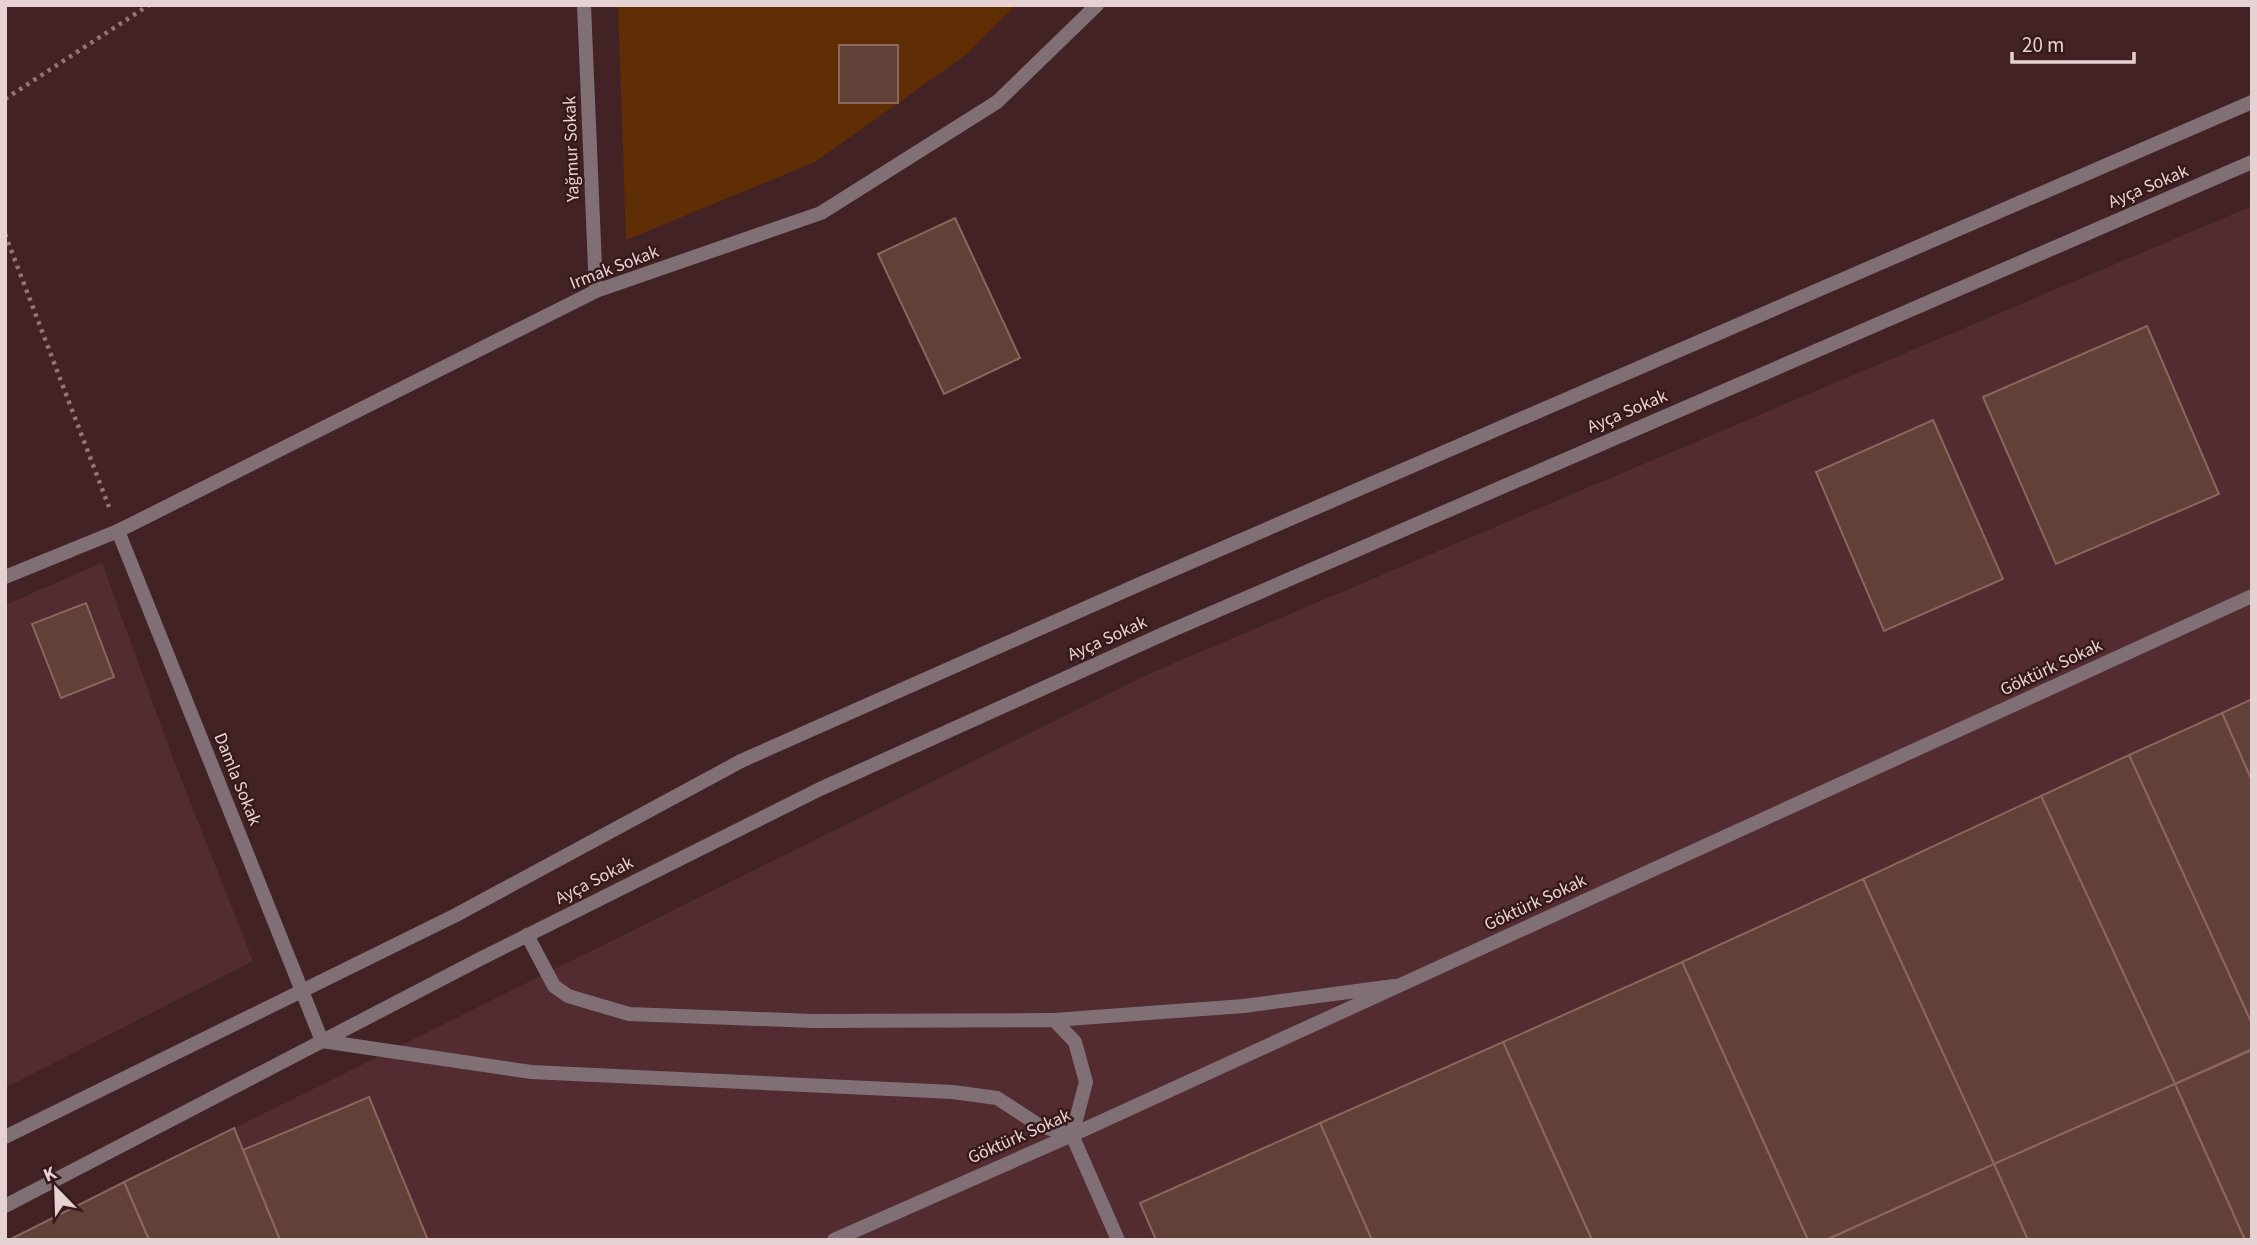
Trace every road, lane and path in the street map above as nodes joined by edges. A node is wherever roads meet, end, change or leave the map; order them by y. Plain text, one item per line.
1 (149, 5) edge
2 (584, 5) edge
3 (1097, 5) edge
4 (5, 99) edge
5 (2252, 102) edge
6 (2252, 162) edge
7 (5, 234) edge
8 (596, 291) junction
9 (118, 531) junction
10 (5, 577) edge
11 (2252, 596) edge
12 (527, 935) junction
13 (1399, 985) junction
14 (302, 991) junction
15 (1055, 1020) junction
16 (322, 1041) junction
17 (1072, 1135) junction
18 (5, 1137) edge
19 (5, 1206) edge
20 (834, 1240) edge
21 (1118, 1240) edge

1 - 4 path
2 - 8 street, Yağmur Sokak
3 - 8 street, Irmak Sokak
5 - 14 street, Ayça Sokak
6 - 12 street, Ayça Sokak
7 - 9 path
8 - 9 street, Irmak Sokak
9 - 10 street, Irmak Sokak
9 - 14 street, Damla Sokak
11 - 13 street, Göktürk Sokak
12 - 15 street
12 - 16 street, Ayça Sokak
13 - 15 street
13 - 17 street, Göktürk Sokak
14 - 16 street, Damla Sokak
14 - 18 street, Ayça Sokak
15 - 17 street
16 - 17 street
16 - 19 street, Ayça Sokak
17 - 20 street, Göktürk Sokak
17 - 21 street

